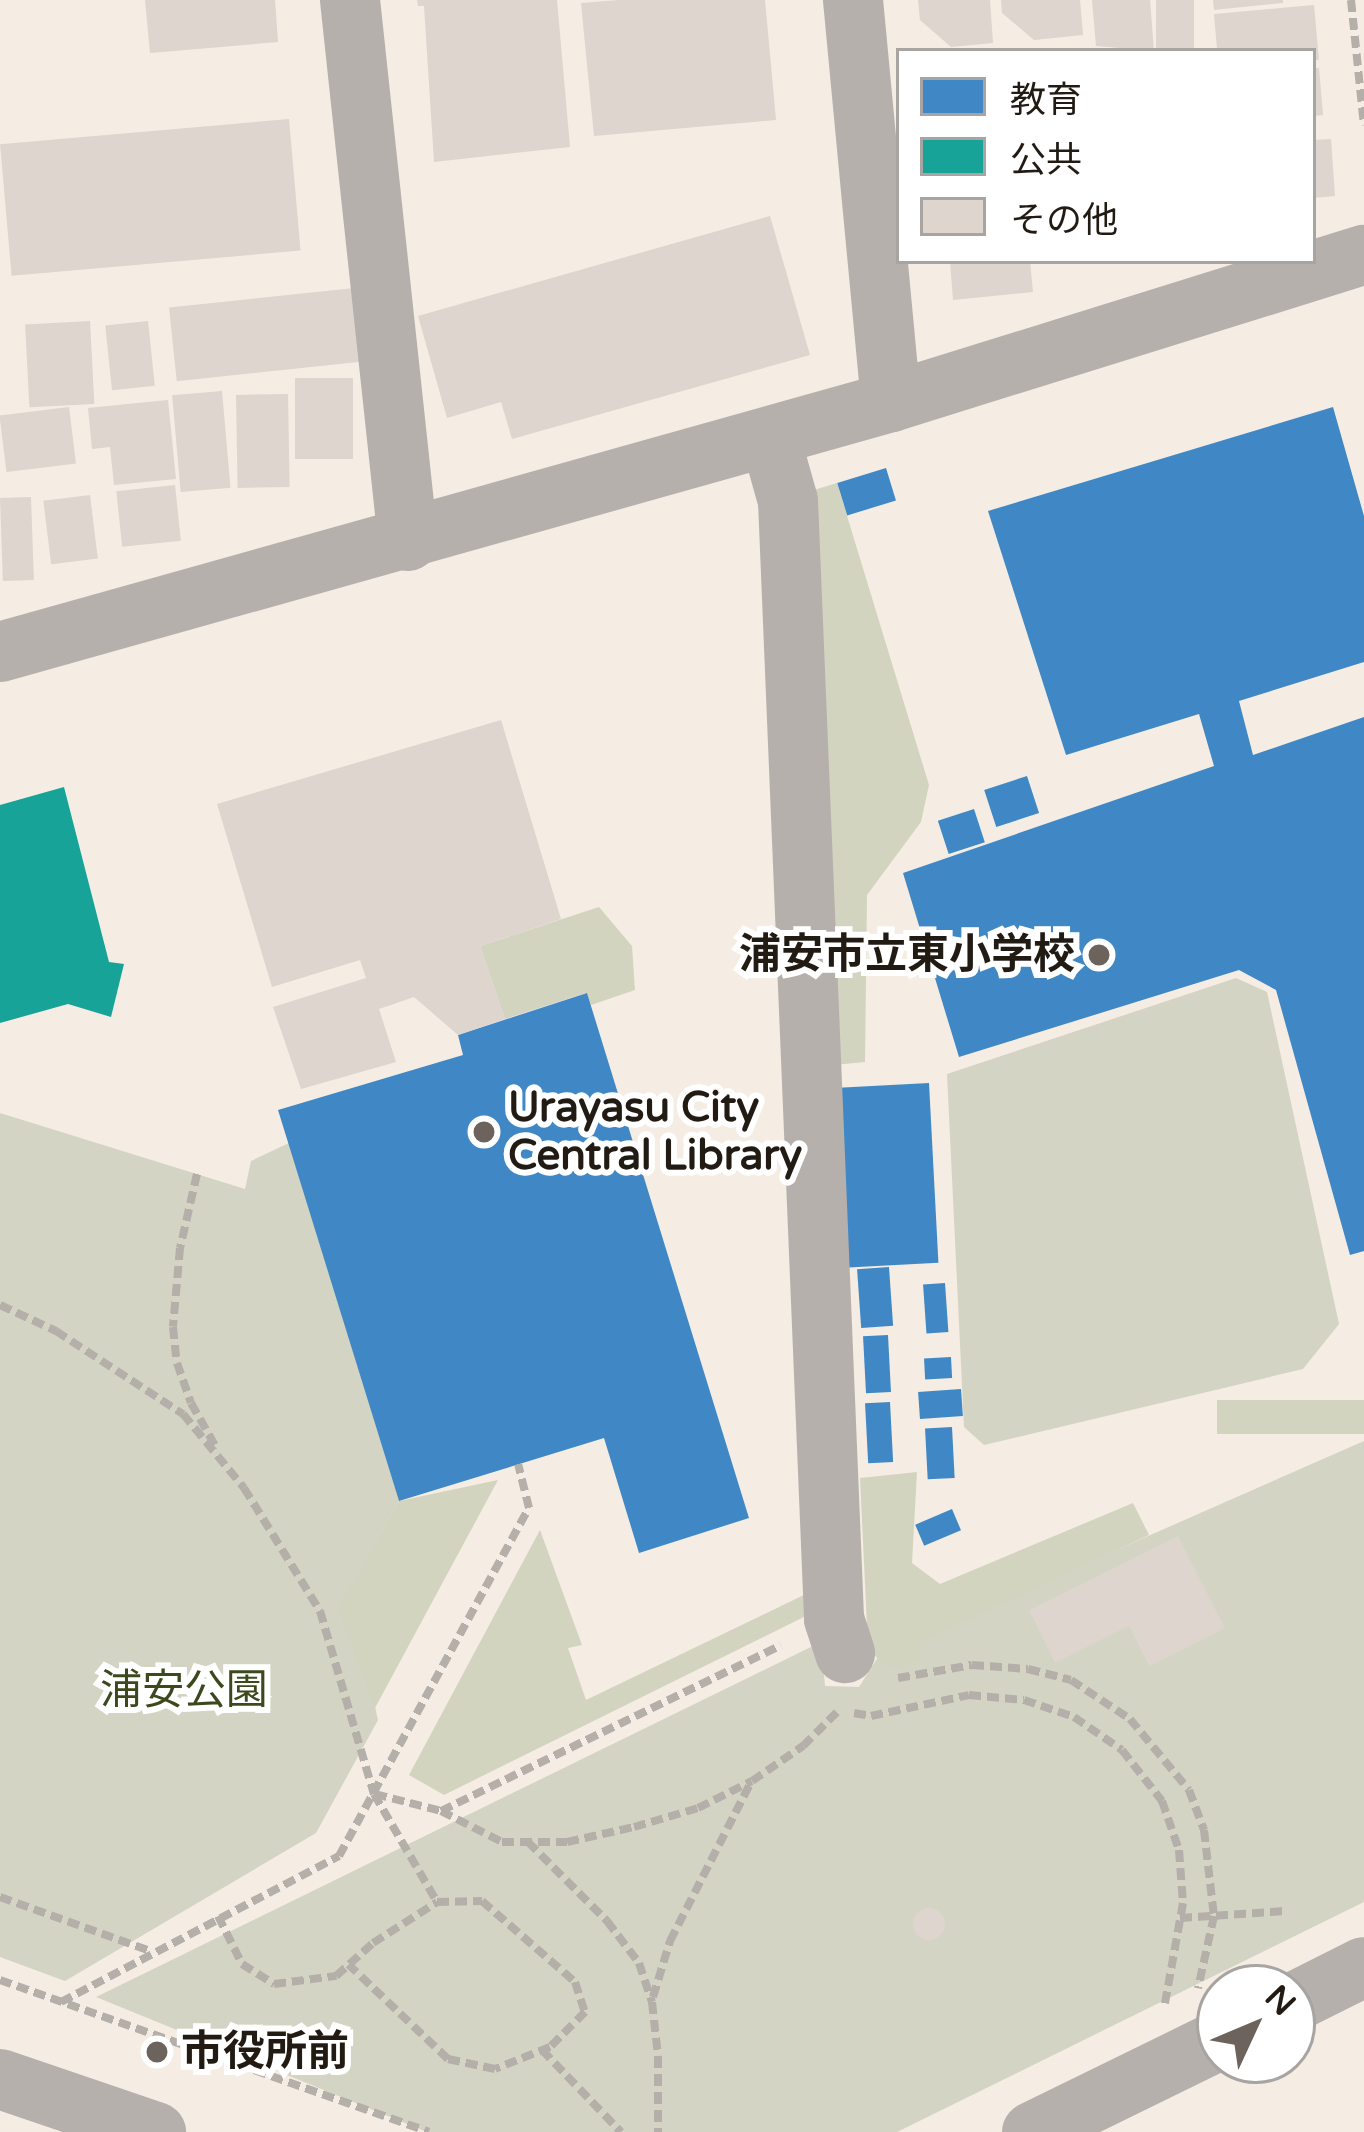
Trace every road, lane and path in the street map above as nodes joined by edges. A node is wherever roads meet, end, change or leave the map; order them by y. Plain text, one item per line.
1 (350, 0) edge
2 (853, 0) edge
3 (1351, 0) edge
4 (880, 89) edge
5 (1364, 125) edge
6 (1364, 255) edge
7 (891, 402) junction
8 (770, 437) junction
9 (408, 541) junction
10 (0, 652) edge
11 (196, 1174) dead end
12 (0, 1305) edge
13 (518, 1465) dead end
14 (226, 1466) junction
15 (840, 1661) junction
16 (752, 1781) junction
17 (374, 1793) junction
18 (441, 1811) junction
19 (527, 1841) junction
20 (0, 1897) edge
21 (437, 1902) junction
22 (1285, 1911) dead end
23 (218, 1916) junction
24 (1214, 1916) junction
25 (1180, 1918) junction
26 (150, 1951) junction
27 (1211, 1964) edge
28 (349, 1965) junction
29 (1364, 1967) edge
30 (0, 1980) edge
31 (1316, 1991) edge
32 (61, 2002) junction
33 (652, 2002) junction
34 (1163, 2011) dead end
35 (1196, 2033) edge
36 (542, 2050) junction
37 (0, 2079) edge
38 (1139, 2107) edge
39 (156, 2132) edge
40 (429, 2132) edge
41 (621, 2132) edge
42 (658, 2132) edge
43 (1031, 2132) edge

1 - 9 street
2 - 4 street
3 - 5 path
4 - 7 street
6 - 7 street
7 - 8 street
8 - 9 street
8 - 15 street
9 - 10 street
11 - 14 path
12 - 14 path
13 - 17 path
14 - 17 path
15 - 16 path
15 - 18 path
15 - 24 path
15 - 25 path
16 - 19 path
16 - 33 path
17 - 18 path
17 - 21 path
17 - 23 path
18 - 19 path
19 - 33 path
20 - 26 path
21 - 28 path
21 - 36 path
22 - 24 path
23 - 26 path
23 - 28 path
24 - 25 path
24 - 27 path
25 - 34 path
26 - 32 path
28 - 36 path
29 - 31 street
30 - 32 path
32 - 40 path
33 - 42 path
35 - 38 street
36 - 41 path
37 - 39 street
38 - 43 street

